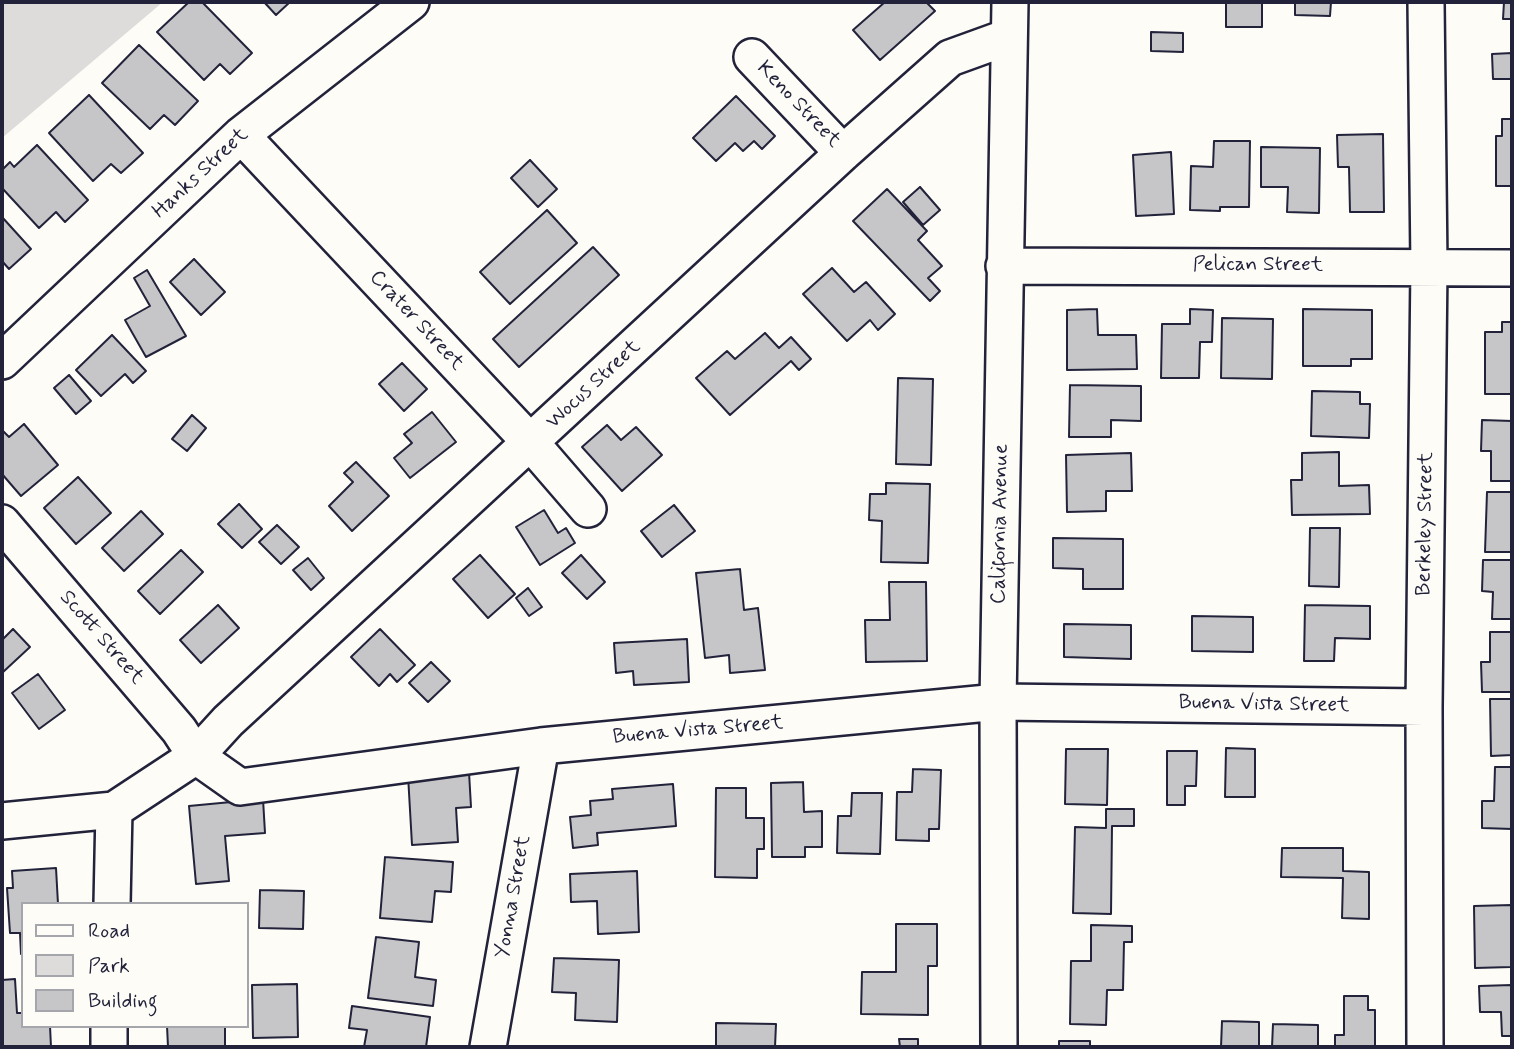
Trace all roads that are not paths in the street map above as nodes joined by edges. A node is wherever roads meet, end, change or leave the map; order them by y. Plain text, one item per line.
1 (411, 2) edge
2 (1010, 2) edge
3 (1426, 2) edge
4 (1008, 37) junction
5 (752, 57) dead end
6 (241, 135) junction
7 (843, 153) junction
8 (1429, 265) junction
9 (1004, 266) junction
10 (1512, 268) edge
11 (2, 361) edge
12 (531, 443) junction
13 (588, 509) dead end
14 (2, 523) edge
15 (998, 702) junction
16 (1424, 707) junction
17 (541, 746) junction
18 (196, 756) junction
19 (114, 810) junction
20 (2, 821) edge
21 (112, 902) edge
22 (109, 1028) edge
23 (108, 1047) edge
24 (488, 1047) edge
25 (999, 1047) edge
26 (1425, 1047) edge

1 - 6 street, Hanks Street
2 - 4 street, California Avenue
3 - 8 street, Berkeley Street
4 - 7 street, Wocus Street
4 - 9 street, California Avenue
5 - 7 street, Keno Street
6 - 11 street, Hanks Street
6 - 12 street, Crater Street
7 - 12 street, Wocus Street
8 - 9 street, Pelican Street
8 - 10 street, Pelican Street
8 - 16 street, Berkeley Street
9 - 15 street, California Avenue
12 - 13 street, Crater Street
12 - 18 street, Wocus Street
14 - 18 street, Scott Street
15 - 16 street, Buena Vista Street
15 - 17 street, Buena Vista Street
15 - 25 street, California Avenue
16 - 26 street, Berkeley Street
17 - 18 street, Buena Vista Street
17 - 24 street, Yonna Street
18 - 19 street
19 - 20 street
19 - 21 street
22 - 23 street

